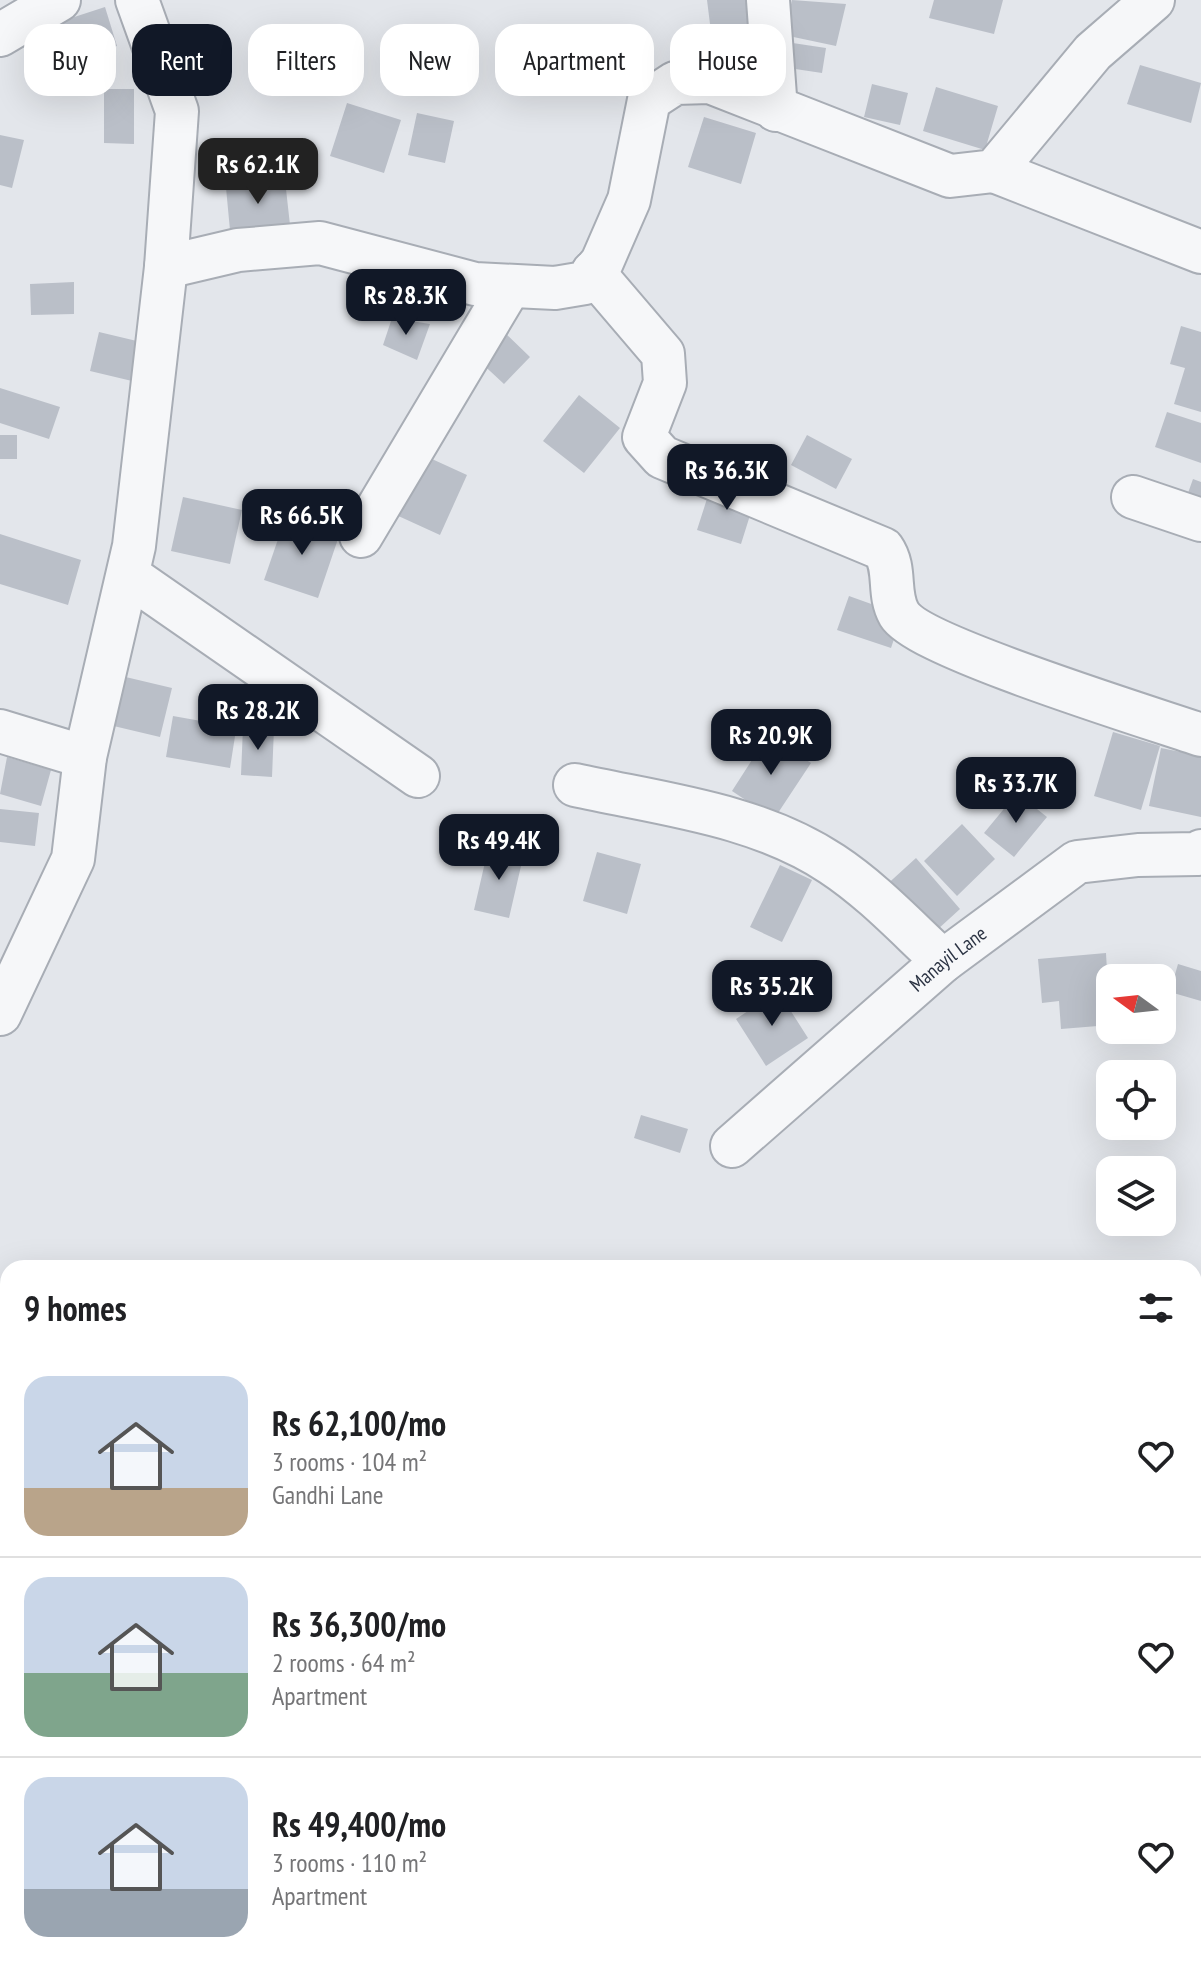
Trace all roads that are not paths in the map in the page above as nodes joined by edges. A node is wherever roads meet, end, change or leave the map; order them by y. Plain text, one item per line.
1 (59, 0) edge
2 (768, 0) edge
3 (1153, 0) edge
4 (143, 15) edge
5 (0, 35) edge
6 (776, 110) junction
7 (994, 171) junction
8 (1201, 252) edge
9 (166, 267) junction
10 (593, 272) junction
11 (510, 286) junction
12 (1133, 497) dead end
13 (1201, 520) edge
14 (361, 536) dead end
15 (128, 575) junction
16 (0, 731) edge
17 (1201, 735) edge
18 (85, 757) junction
19 (418, 776) dead end
20 (575, 785) dead end
21 (1201, 851) edge
22 (943, 961) junction
23 (0, 1014) edge
24 (732, 1146) dead end

1 - 5 street
2 - 6 street
3 - 7 street
4 - 9 street
6 - 7 street
6 - 10 street
7 - 8 street
9 - 11 street
9 - 15 street
10 - 11 street
10 - 17 street
11 - 14 street
12 - 13 street
15 - 18 street
15 - 19 street
16 - 18 street
18 - 23 street
20 - 22 street
21 - 22 street, Manayil Lane
22 - 24 street, Manayil Lane

